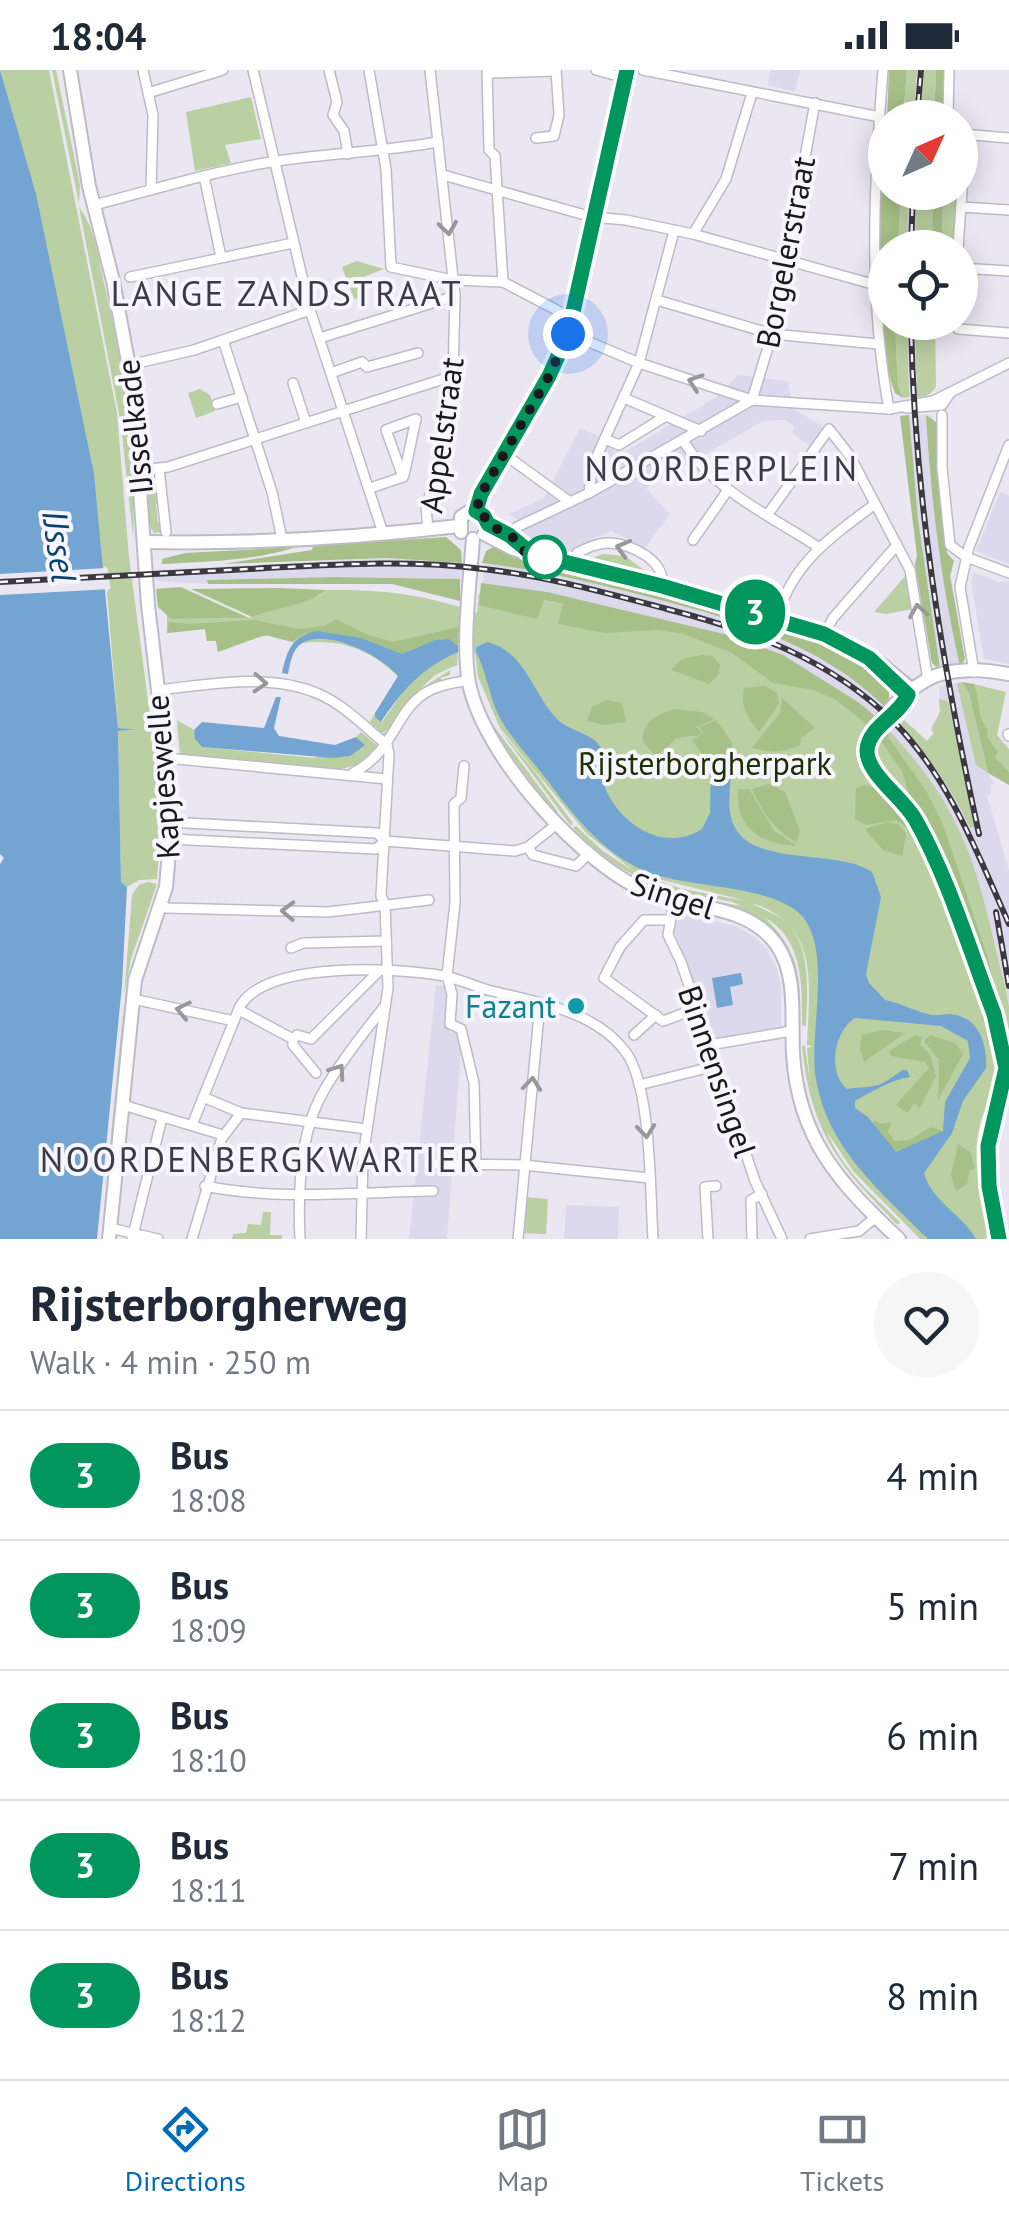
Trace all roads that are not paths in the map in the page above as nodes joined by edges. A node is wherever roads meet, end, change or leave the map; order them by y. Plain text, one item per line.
1 (70, 70) edge
2 (143, 70) edge
3 (223, 70) edge
4 (253, 70) edge
5 (329, 70) edge
6 (369, 70) edge
7 (430, 70) edge
8 (556, 70) edge
9 (596, 70) edge
10 (643, 70) edge
11 (883, 70) edge
12 (950, 70) edge
13 (488, 72) edge
14 (626, 74) edge
15 (148, 93) junction
16 (752, 93) junction
17 (881, 100) edge
18 (949, 100) edge
19 (816, 103) junction
20 (868, 114) edge
21 (978, 136) edge
22 (536, 138) dead end
23 (1009, 138) edge
24 (438, 142) junction
25 (384, 150) junction
26 (348, 154) junction
27 (274, 162) junction
28 (204, 176) junction
29 (444, 176) junction
30 (151, 190) junction
31 (498, 191) junction
32 (94, 204) junction
33 (978, 209) edge
34 (1009, 210) edge
35 (592, 217) junction
36 (674, 230) junction
37 (693, 234) junction
38 (293, 243) junction
39 (221, 257) junction
40 (784, 260) junction
41 (978, 269) edge
42 (1009, 271) edge
43 (130, 277) dead end
44 (453, 280) junction
45 (503, 282) junction
46 (868, 284) edge
47 (455, 296) junction
48 (656, 300) junction
49 (310, 310) junction
50 (572, 318) junction
51 (978, 331) edge
52 (1009, 333) edge
53 (568, 334) junction
54 (772, 334) junction
55 (320, 338) junction
56 (224, 340) junction
57 (878, 340) edge
58 (878, 344) junction
59 (418, 353) dead end
60 (639, 362) junction
61 (1009, 363) edge
62 (129, 365) junction
63 (332, 373) junction
64 (453, 376) junction
65 (293, 383) dead end
66 (242, 396) junction
67 (624, 398) junction
68 (752, 400) junction
69 (216, 404) dead end
70 (894, 408) junction
71 (344, 410) junction
72 (942, 415) dead end
73 (666, 416) junction
74 (306, 423) junction
75 (702, 432) junction
76 (256, 438) junction
77 (605, 439) junction
78 (684, 442) junction
79 (1009, 444) edge
80 (504, 454) junction
81 (592, 466) junction
82 (160, 469) junction
83 (141, 470) junction
84 (403, 477) junction
85 (616, 478) junction
86 (370, 488) junction
87 (728, 490) junction
88 (589, 493) junction
89 (570, 502) junction
90 (875, 504) junction
91 (476, 511) junction
92 (768, 514) junction
93 (459, 526) junction
94 (428, 530) junction
95 (166, 532) dead end
96 (482, 532) junction
97 (383, 534) junction
98 (282, 539) junction
99 (506, 540) junction
100 (693, 540) dead end
101 (897, 544) junction
102 (145, 546) junction
103 (818, 547) junction
104 (966, 556) junction
105 (573, 564) junction
106 (1009, 573) edge
107 (662, 586) junction
108 (777, 618) junction
109 (824, 634) junction
110 (974, 672) junction
111 (1009, 674) edge
112 (469, 680) junction
113 (928, 680) junction
114 (1009, 683) edge
115 (160, 690) junction
116 (910, 692) junction
117 (387, 744) junction
118 (168, 758) junction
119 (464, 766) dead end
120 (350, 774) junction
121 (388, 779) junction
122 (168, 822) junction
123 (557, 824) junction
124 (169, 839) junction
125 (385, 841) junction
126 (457, 846) junction
127 (528, 847) junction
128 (587, 854) junction
129 (429, 900) dead end
130 (674, 901) junction
131 (160, 904) junction
132 (385, 904) junction
133 (669, 920) junction
134 (386, 941) junction
135 (291, 948) dead end
136 (382, 972) junction
137 (447, 976) junction
138 (133, 999) junction
139 (386, 1004) junction
140 (540, 1004) junction
141 (696, 1008) junction
142 (239, 1010) junction
143 (656, 1015) junction
144 (234, 1021) junction
145 (792, 1032) junction
146 (634, 1035) dead end
147 (293, 1039) junction
148 (709, 1045) junction
149 (715, 1066) junction
150 (316, 1073) dead end
151 (638, 1086) junction
152 (204, 1096) junction
153 (123, 1104) junction
154 (241, 1113) junction
155 (162, 1118) junction
156 (311, 1121) junction
157 (192, 1125) junction
158 (367, 1130) junction
159 (224, 1135) junction
160 (437, 1164) dead end
161 (524, 1165) junction
162 (476, 1166) junction
163 (650, 1178) junction
164 (205, 1186) junction
165 (716, 1186) dead end
166 (360, 1192) junction
167 (433, 1192) dead end
168 (762, 1194) junction
169 (299, 1196) junction
170 (876, 1217) junction
171 (110, 1233) edge
172 (132, 1236) edge
173 (158, 1239) edge
174 (192, 1239) edge
175 (300, 1239) edge
176 (361, 1239) edge
177 (518, 1239) edge
178 (653, 1239) edge
179 (708, 1239) edge
180 (752, 1239) edge
181 (782, 1239) edge
182 (810, 1239) edge
183 (899, 1239) edge
184 (999, 1239) edge

1 - 32 street, IJsselkade
2 - 15 street
3 - 15 street
4 - 27 street
5 - 26 street
6 - 25 street
7 - 24 street, Appelstraat
8 - 13 street
8 - 22 street
9 - 14 street
10 - 16 street
11 - 17 street
12 - 18 street
13 - 31 street
14 - 35 street
15 - 30 street
16 - 19 street
16 - 37 street
19 - 20 street
19 - 40 street, Borgelerstraat
21 - 23 street
24 - 25 street
24 - 29 street, Appelstraat
25 - 26 street
25 - 44 street
26 - 27 street
27 - 28 street
27 - 38 street
28 - 30 street
28 - 39 street
29 - 31 street
29 -> 44 street, Appelstraat
30 - 32 street
31 - 35 street
31 - 45 street
32 - 62 street, IJsselkade
33 - 34 street
35 - 36 street
35 - 50 street
36 - 37 street
36 - 48 street
37 - 40 street
38 - 39 street
38 - 49 street
39 - 43 street
40 - 46 street
40 - 54 street, Borgelerstraat
41 - 42 street
44 - 45 street
44 - 47 street, Appelstraat
45 - 50 street
47 - 55 street
47 - 64 street, Appelstraat
48 - 54 street
48 - 60 street
49 - 55 street
49 - 56 street
50 - 53 street
51 - 52 street
53 - 60 street
53 - 80 street
54 - 58 street
54 - 68 street, Borgelerstraat
55 - 63 street
56 - 62 street
56 - 66 street
57 - 58 street
58 - 70 street
59 - 63 street
60 - 67 street
68 -> 60 street
61 - 70 street
62 - 83 street, IJsselkade
63 - 71 street
64 - 71 street
64 - 94 street, Appelstraat
65 - 74 street
66 - 69 street
66 - 76 street
67 - 73 street
67 - 77 street
68 - 70 street
68 - 75 street
71 - 74 street
71 - 86 street
72 - 104 street
73 - 75 street
73 - 77 street
74 - 76 street
75 - 78 street
76 - 82 street
76 - 98 street
77 - 81 street
78 - 85 street
78 - 87 street
79 - 104 street
80 - 89 street
80 - 91 street
81 - 85 street
81 - 88 street
82 - 83 street
82 - 95 street, IJsselkade
83 - 102 street, IJsselkade
84 - 84 street
84 - 86 street
85 - 88 street
86 - 97 street
87 - 92 street
87 - 100 street
88 - 89 street
89 - 99 street
90 - 92 street
90 - 101 street
90 - 103 street
91 - 93 street
91 - 96 street
92 - 103 street
93 - 94 street
93 - 96 street
94 - 97 street
96 - 99 street
96 - 112 street, Singel
97 - 98 street
98 - 102 street
99 - 105 street
101 - 109 street
113 -> 101 street
102 - 115 street, Kapjeswelle
103 - 108 street
104 - 106 street
104 - 110 street
105 - 107 street
107 -> 105 street
107 - 108 street
108 - 109 street
109 - 116 street
110 - 111 street
110 - 113 street
110 - 114 street
112 - 117 street
112 - 123 street, Singel
113 - 116 street
115 -> 117 street
115 - 118 street, Kapjeswelle
116 - 184 street
117 - 120 street
117 - 121 street
118 - 120 street
118 - 122 street, Kapjeswelle
119 - 126 street
120 - 121 street
121 - 125 street
122 - 124 street, Kapjeswelle
122 - 125 street
123 - 127 street
123 - 128 street, Singel
124 - 125 street
124 - 131 street, Kapjeswelle
125 - 126 street
125 - 132 street
126 - 127 street
126 - 137 street
127 - 128 street
128 - 130 street, Singel
129 - 132 street
130 - 133 street, Binnensingel
130 - 145 street, Singel
132 -> 131 street
131 - 138 street, Kapjeswelle
132 - 134 street
133 - 141 street, Binnensingel
133 - 143 street
134 - 135 street
134 - 136 street
136 - 137 street
136 - 139 street
136 - 142 street
136 - 147 street
137 - 140 street
137 - 162 street
144 -> 138 street
138 - 153 street, Kapjeswelle
156 -> 139 street
139 - 158 street
140 - 151 street
161 -> 140 street
141 - 143 street
141 - 148 street, Binnensingel
142 - 144 street
142 - 147 street
143 - 146 street
144 - 152 street
145 - 148 street
145 - 170 street, Singel
147 - 150 street
148 - 149 street, Binnensingel
149 - 151 street
149 - 168 street, Binnensingel
151 -> 163 street
152 - 154 street
152 - 157 street
153 - 155 street
153 - 171 street, Kapjeswelle
154 - 156 street
154 - 159 street
155 - 157 street
155 - 172 street
156 - 158 street
156 - 169 street
157 - 159 street
158 - 166 street
159 - 164 street
160 - 162 street
161 - 162 street
161 - 163 street
161 - 177 street
163 - 178 street
164 - 169 street
164 - 174 street
165 - 179 street
166 - 167 street
166 - 169 street
166 - 176 street
168 - 180 street
168 - 181 street, Binnensingel
169 - 175 street
170 - 182 street
170 - 183 street, Singel
171 - 172 street
172 - 173 street

